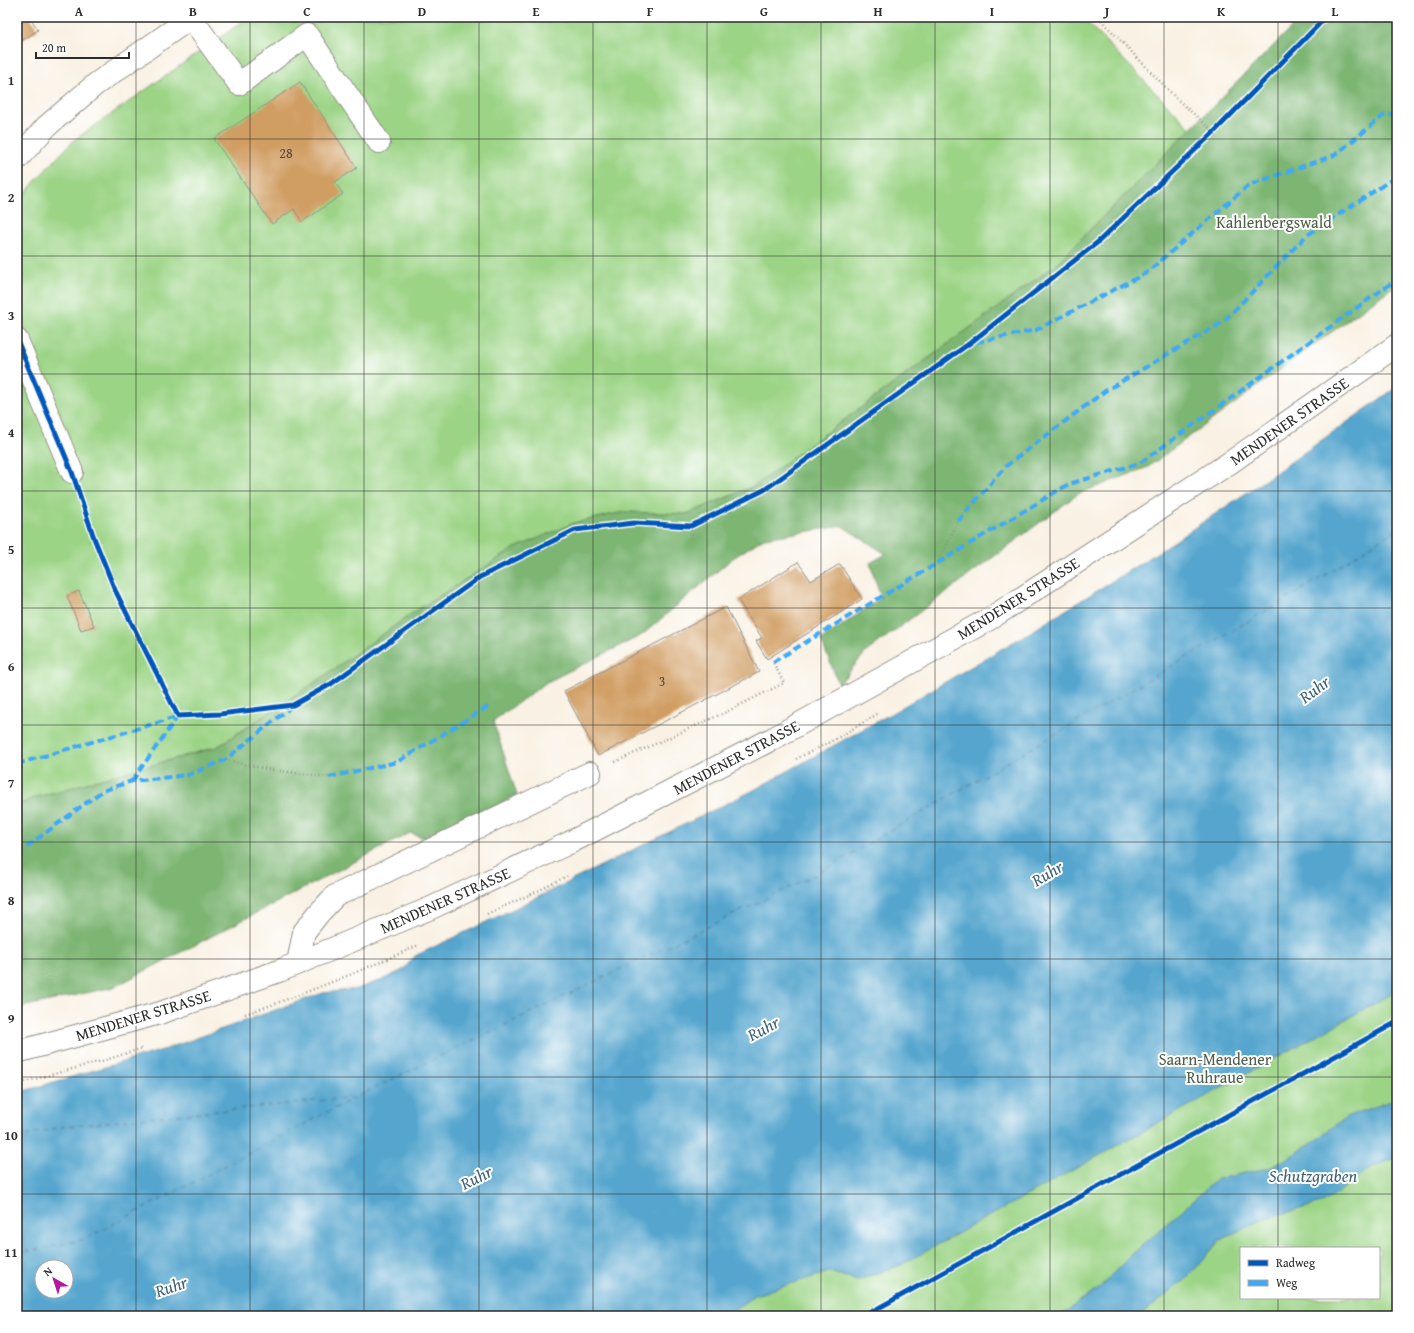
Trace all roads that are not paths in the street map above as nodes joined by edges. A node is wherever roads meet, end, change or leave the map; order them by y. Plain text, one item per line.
1 (191, 17) edge
2 (379, 142) dead end
3 (17, 159) edge
4 (17, 340) edge
5 (1397, 345) edge
6 (72, 472) dead end
7 (590, 773) road end
8 (298, 963) junction
9 (17, 1052) edge

1 - 2 street
1 - 3 street
4 - 6 street
5 - 8 street, MENDENER STRASSE
7 - 8 street
8 - 9 street, MENDENER STRASSE

